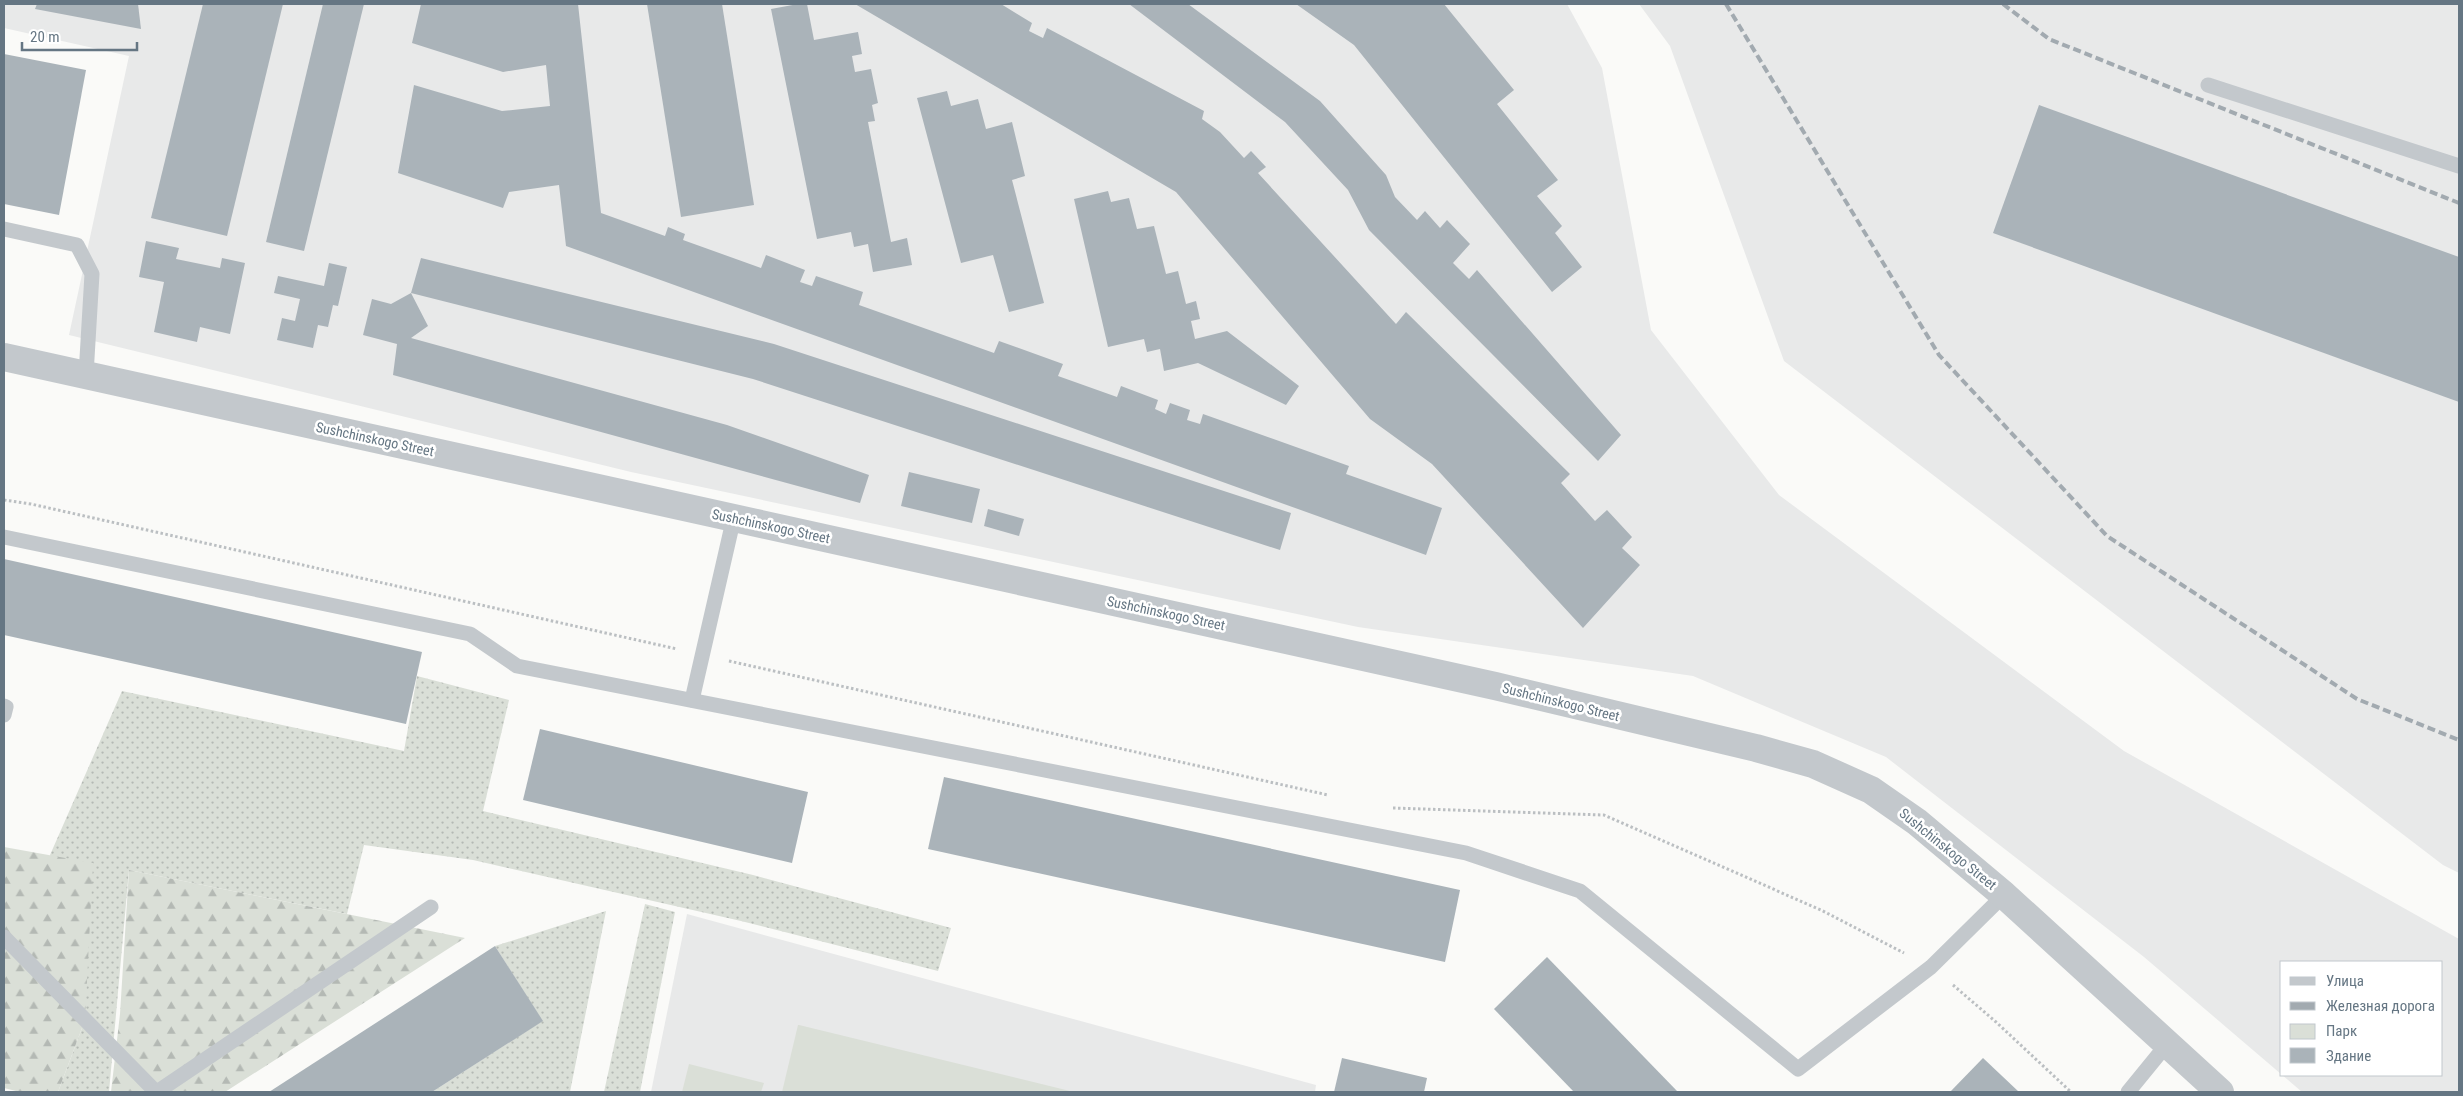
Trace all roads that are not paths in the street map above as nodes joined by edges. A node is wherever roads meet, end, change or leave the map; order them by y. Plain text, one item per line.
1 (2208, 86) dead end
2 (2459, 166) edge
3 (4, 230) edge
4 (4, 357) edge
5 (86, 375) junction
6 (734, 517) junction
7 (4, 537) edge
8 (692, 700) junction
9 (4, 706) edge
10 (4, 715) edge
11 (2004, 895) junction
12 (432, 907) dead end
13 (4, 937) edge
14 (2168, 1043) junction
15 (157, 1092) edge
16 (2128, 1092) edge
17 (2220, 1092) edge

1 - 2 lane
3 - 5 lane
4 - 5 street, Sushchinskogo Street
5 - 6 street, Sushchinskogo Street
6 - 8 lane
6 - 11 street, Sushchinskogo Street
7 - 8 lane
8 - 11 lane
9 - 10 lane
11 - 14 street, Sushchinskogo Street
12 - 15 lane
13 - 15 lane
14 - 16 lane
14 - 17 street, Sushchinskogo Street

